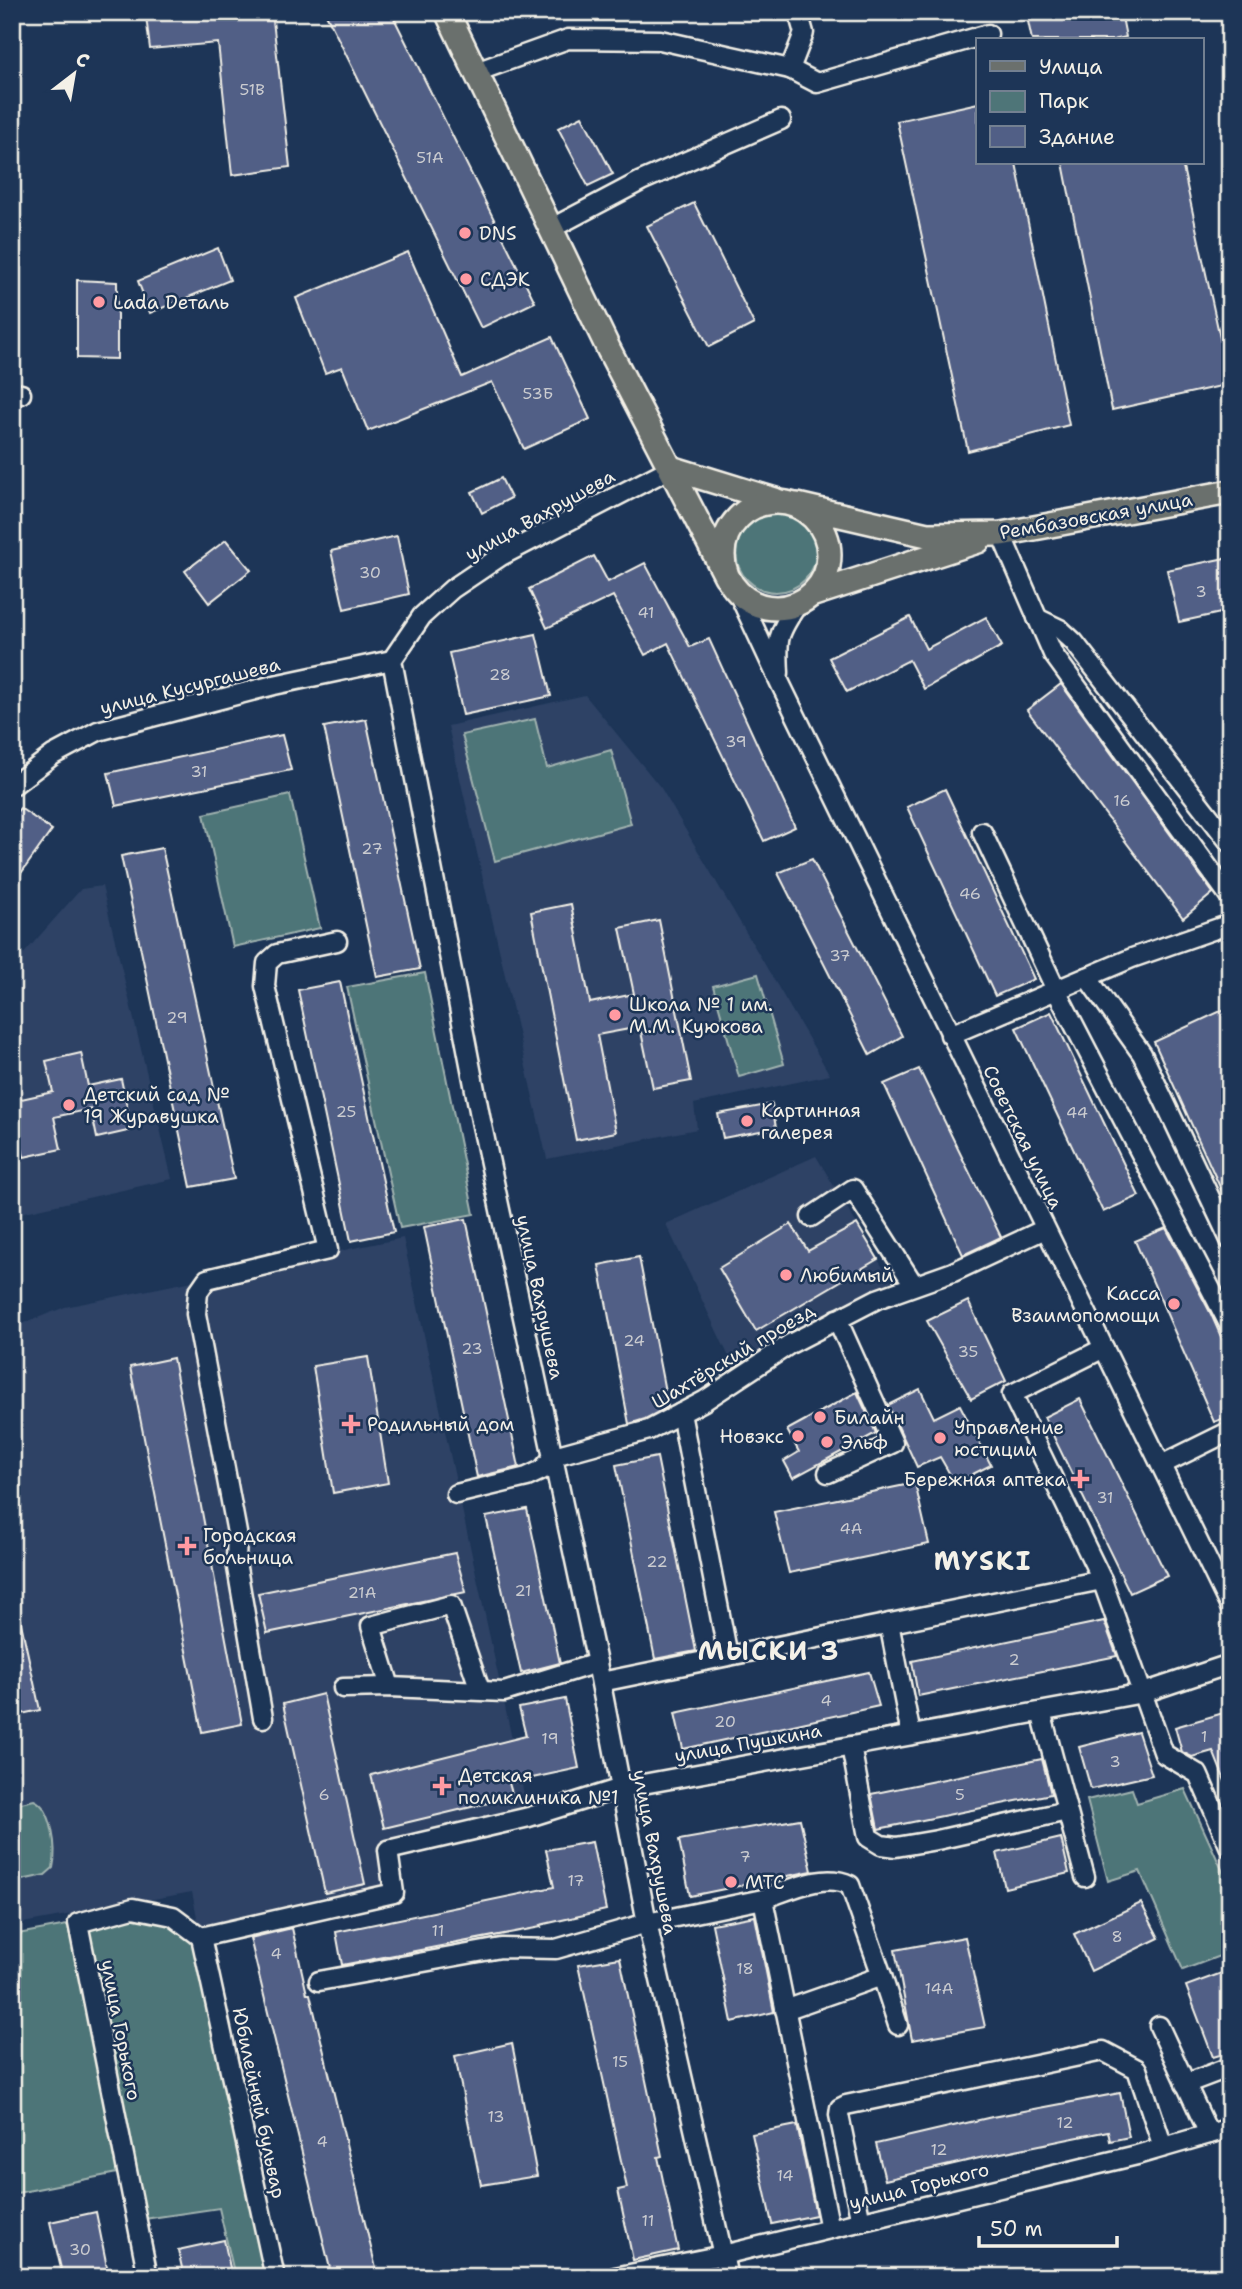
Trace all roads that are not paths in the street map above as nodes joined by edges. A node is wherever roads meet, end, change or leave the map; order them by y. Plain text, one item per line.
1 (447, 12) edge
2 (798, 12) edge
3 (988, 34) dead end
4 (790, 69) junction
5 (476, 72) junction
6 (781, 120) dead end
7 (552, 228) junction
8 (671, 468) junction
9 (1230, 492) edge
10 (787, 503) junction
11 (1001, 534) junction
12 (732, 584) junction
13 (806, 599) junction
14 (1037, 618) junction
15 (392, 660) junction
16 (780, 683) junction
17 (12, 786) edge
18 (982, 832) dead end
19 (1230, 843) edge
20 (1230, 898) edge
21 (1230, 924) edge
22 (337, 941) dead end
23 (1087, 977) junction
24 (1056, 990) junction
25 (950, 1035) junction
26 (811, 1217) dead end
27 (1045, 1230) junction
28 (1230, 1240) edge
29 (914, 1286) junction
30 (837, 1320) junction
31 (1230, 1326) edge
32 (1104, 1348) junction
33 (681, 1413) junction
34 (1230, 1431) edge
35 (554, 1456) junction
36 (1161, 1465) junction
37 (828, 1473) dead end
38 (456, 1494) dead end
39 (1102, 1580) junction
40 (1230, 1608) edge
41 (889, 1623) junction
42 (728, 1656) junction
43 (597, 1663) junction
44 (1230, 1664) edge
45 (601, 1682) junction
46 (390, 1687) junction
47 (343, 1688) dead end
48 (480, 1690) junction
49 (1143, 1693) junction
50 (1041, 1712) junction
51 (263, 1718) dead end
52 (911, 1735) junction
53 (851, 1746) junction
54 (621, 1788) junction
55 (1067, 1811) junction
56 (1230, 1848) edge
57 (1085, 1877) dead end
58 (763, 1899) junction
59 (647, 1923) junction
60 (201, 1937) junction
61 (882, 1976) junction
62 (319, 1981) dead end
63 (785, 2010) junction
64 (898, 2025) dead end
65 (1159, 2026) dead end
66 (1230, 2067) edge
67 (1185, 2084) junction
68 (1230, 2128) edge
69 (1209, 2134) junction
70 (1163, 2147) junction
71 (860, 2222) junction
72 (830, 2229) junction
73 (723, 2255) junction
74 (148, 2277) edge
75 (275, 2277) edge
76 (615, 2277) edge
77 (728, 2277) edge

1 - 5 main road
2 - 4 street
3 - 4 street
4 - 5 street
5 - 7 main road
6 - 7 street
7 - 8 main road
8 - 10 main road, Рембазовская улица
8 - 12 main road
8 - 15 street, улица Вахрушева
9 - 11 main road, Рембазовская улица
10 - 11 main road, Рембазовская улица
10 - 12 main road
10 - 13 main road
11 - 13 main road
11 - 14 street
12 - 13 main road
12 - 16 street, Советская улица
13 - 16 street
14 - 19 street
14 - 20 street
15 - 17 street, улица Кусургашева
15 - 35 street, улица Вахрушева
16 - 25 street, Советская улица
18 - 24 street
21 - 23 street
22 - 51 street
23 - 24 street
23 - 28 street
24 - 25 street
24 - 31 street
25 - 27 street, Советская улица
26 - 29 street
27 - 29 street, Шахтёрский проезд
27 - 32 street, Советская улица
29 - 30 street, Шахтёрский проезд
30 - 33 street, Шахтёрский проезд
30 - 37 street
32 - 36 street, Советская улица
32 - 39 street
33 - 35 street, Шахтёрский проезд
33 - 42 street
34 - 36 street
35 - 38 street
35 - 43 street, улица Вахрушева
36 - 40 street, Советская улица
39 - 41 street
39 - 49 street
41 - 42 street
41 - 52 street
42 - 45 street
43 - 45 street, улица Вахрушева
43 - 48 street
44 - 49 street, улица Пушкина
45 - 54 street, улица Вахрушева
46 - 47 street
46 - 48 street
46 - 48 street
49 - 50 street, улица Пушкина
49 - 56 street
50 - 52 street, улица Пушкина
50 - 55 street
52 - 53 street, улица Пушкина
53 - 54 street, улица Пушкина
53 - 55 street
54 - 59 street, улица Вахрушева
54 - 60 street, улица Пушкина
55 - 57 street
58 - 59 street
58 - 61 street
58 - 63 street
59 - 62 street
59 - 73 street, улица Вахрушева
60 - 74 street, улица Горького
60 - 75 street, Юбилейный бульвар
61 - 63 street
61 - 64 street
63 - 72 street
65 - 67 street
66 - 67 street
67 - 69 street
68 - 69 street, улица Горького
69 - 70 street, улица Горького
70 - 71 street, улица Горького
70 - 71 street
71 - 72 street, улица Горького
72 - 73 street, улица Горького
73 - 76 street, улица Горького
73 - 77 street, улица Вахрушева

